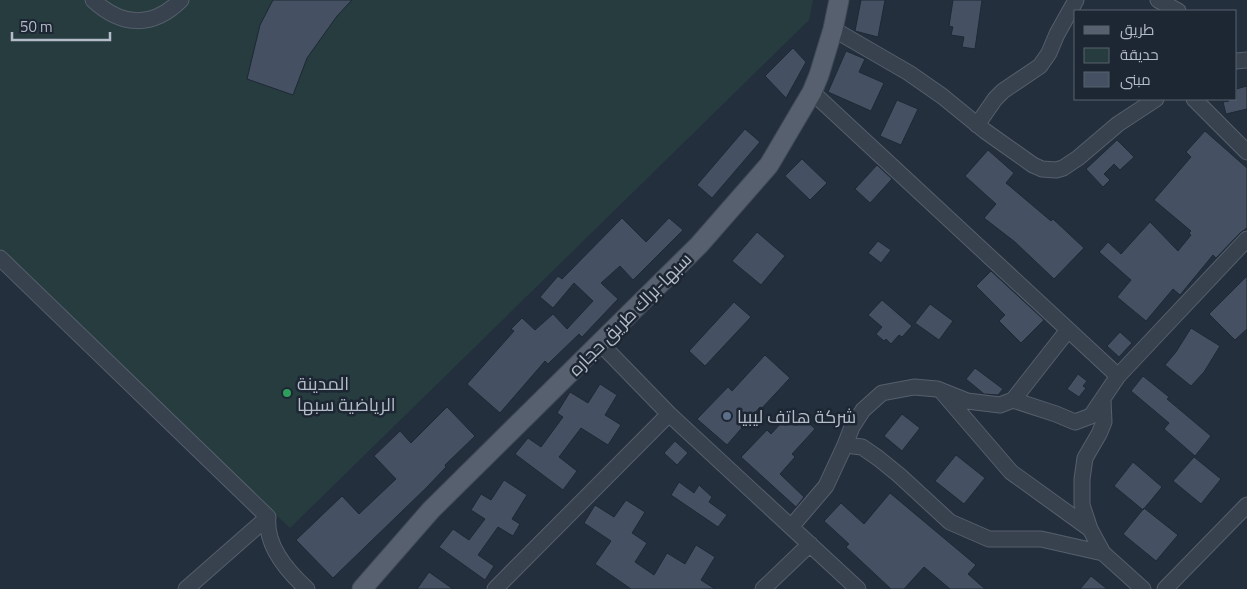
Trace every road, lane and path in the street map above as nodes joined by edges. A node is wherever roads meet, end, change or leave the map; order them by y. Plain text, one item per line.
1 (93, 0) edge
2 (182, 0) edge
3 (839, 0) edge
4 (1076, 0) edge
5 (1158, 0) edge
6 (1176, 10) edge
7 (833, 29) junction
8 (812, 92) junction
9 (1154, 100) edge
10 (1195, 100) edge
11 (977, 125) junction
12 (1247, 152) edge
13 (1247, 239) edge
14 (0, 258) edge
15 (1068, 330) junction
16 (601, 344) junction
17 (1118, 376) junction
18 (940, 390) junction
19 (1013, 400) junction
20 (1103, 400) junction
21 (669, 414) junction
22 (845, 445) junction
23 (1247, 505) edge
24 (268, 517) junction
25 (791, 527) junction
26 (1090, 529) junction
27 (810, 544) junction
28 (1103, 553) junction
29 (186, 589) edge
30 (307, 589) edge
31 (362, 589) edge
32 (495, 589) edge
33 (764, 589) edge
34 (858, 589) edge
35 (1143, 589) edge
36 (1165, 589) edge

1 - 2 street
3 - 7 main road, سبها-براك طريق حجاره
4 - 11 street
5 - 6 street
7 - 8 main road, سبها-براك طريق حجاره
7 - 11 street
8 - 15 street
8 - 16 main road, سبها-براك طريق حجاره
9 - 11 street
10 - 12 street
13 - 17 street
14 - 24 street
15 - 17 street
15 - 19 street
16 - 21 street
16 - 31 main road, سبها-براك طريق حجاره
17 - 20 street
18 - 19 street
18 - 22 street
18 - 26 street
19 - 20 street
20 - 26 street
21 - 25 street
21 - 32 street
22 - 25 street
22 - 28 street
23 - 36 street
24 - 29 street
24 - 30 street
25 - 27 street
26 - 28 street
27 - 33 street
27 - 34 street
28 - 35 street

